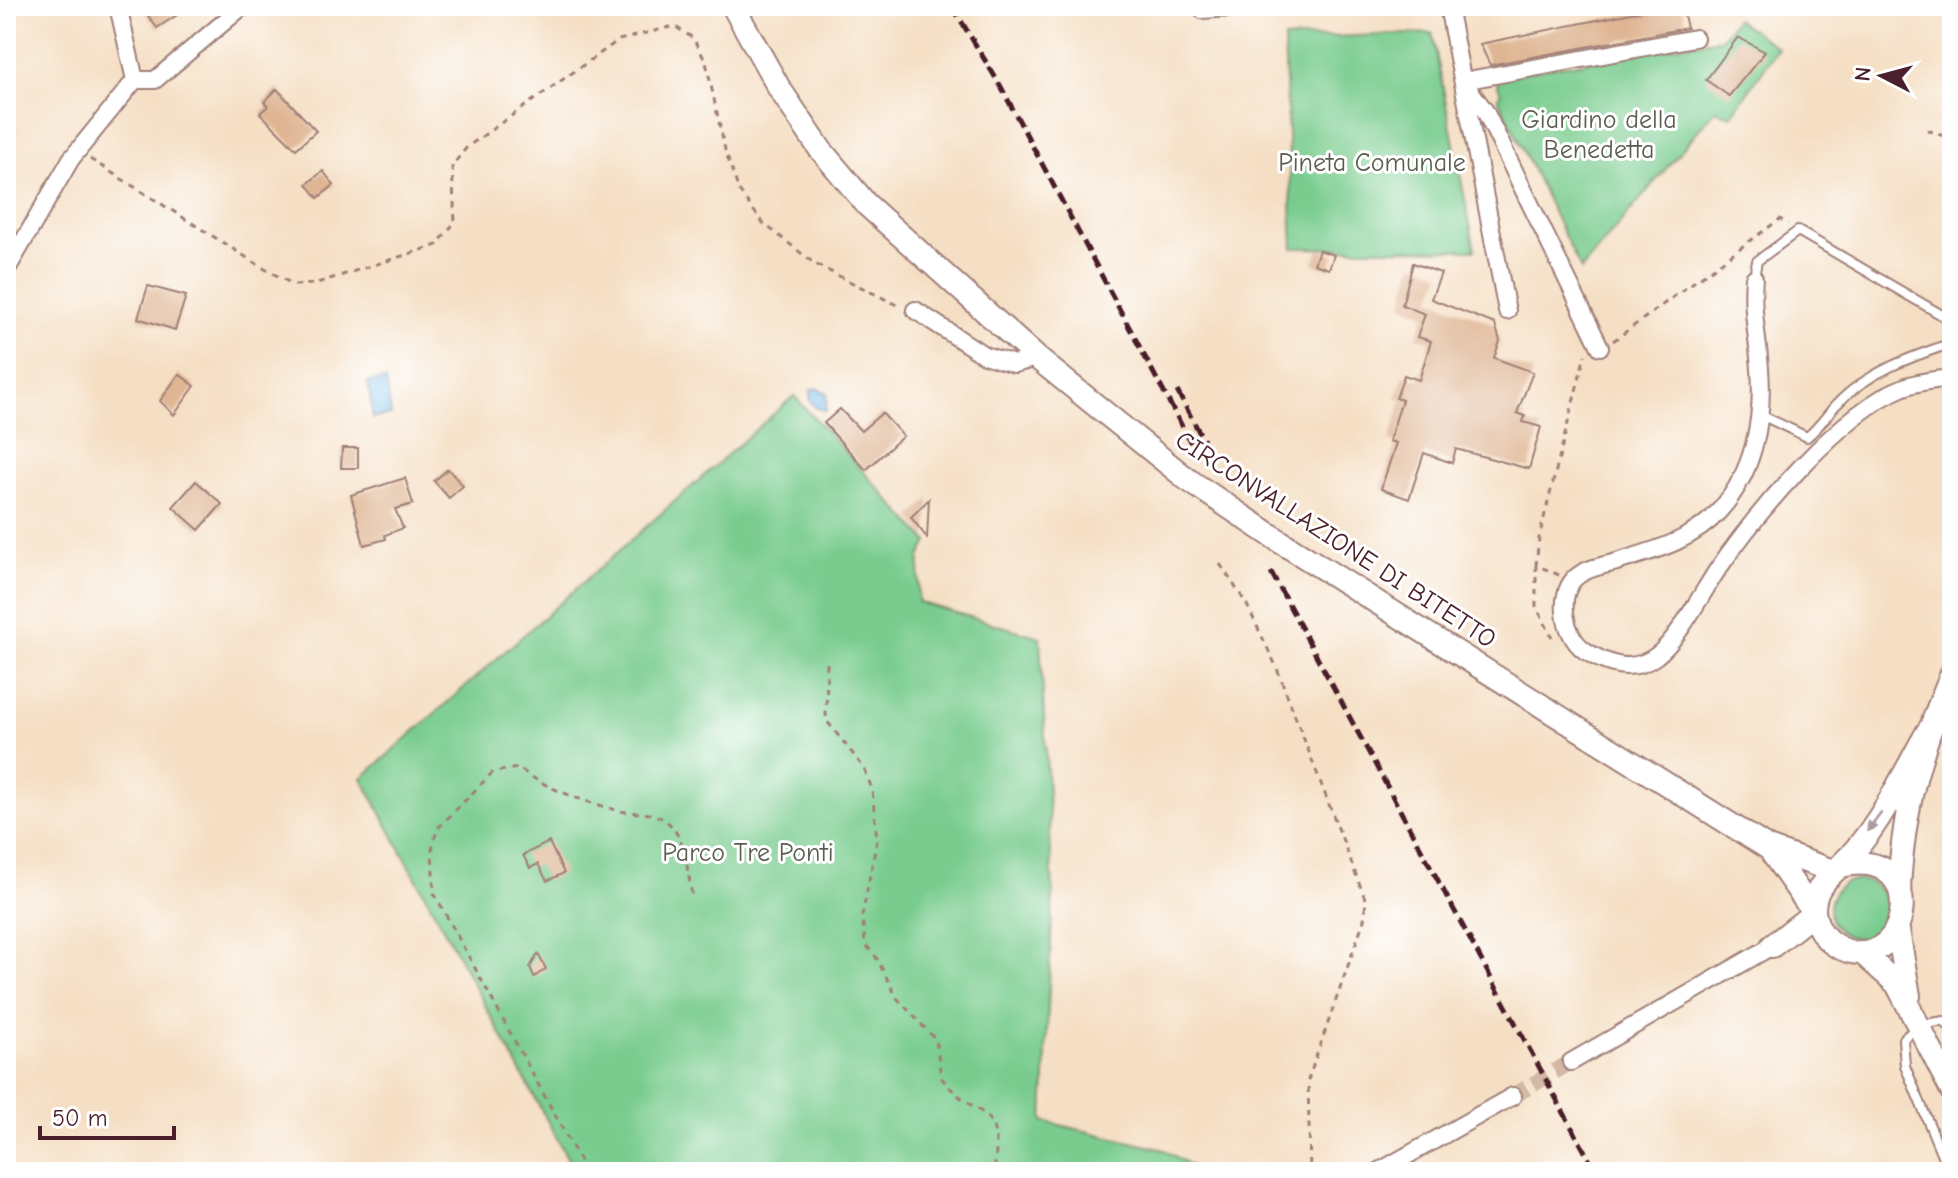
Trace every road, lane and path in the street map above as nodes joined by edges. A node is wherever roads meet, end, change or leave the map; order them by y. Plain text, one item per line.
1 (118, 6) edge
2 (243, 6) edge
3 (733, 6) edge
4 (1200, 6) edge
5 (1331, 6) edge
6 (1393, 6) edge
7 (1448, 8) edge
8 (1695, 38) dead end
9 (135, 80) junction
10 (1463, 81) junction
11 (1927, 130) dead end
12 (1952, 139) edge
13 (77, 151) junction
14 (1798, 231) junction
15 (6, 271) edge
16 (1754, 278) joint
17 (915, 310) joint
18 (1507, 311) dead end
19 (1952, 321) edge
20 (1952, 343) edge
21 (1593, 351) junction
22 (1037, 358) junction
23 (1952, 378) edge
24 (1759, 414) junction
25 (1220, 564) dead end
26 (1573, 580) junction
27 (827, 663) dead end
28 (1952, 673) edge
29 (1928, 731) junction
30 (1768, 848) junction
31 (1837, 868) junction
32 (1899, 888) junction
33 (693, 900) dead end
34 (1818, 924) junction
35 (1898, 930) junction
36 (1772, 946) joint
37 (1861, 952) junction
38 (1915, 1015) junction
39 (1952, 1030) edge
40 (1571, 1062) tunnel mouth
41 (1952, 1091) edge
42 (1513, 1096) tunnel mouth
43 (586, 1172) edge
44 (994, 1172) edge
45 (1310, 1172) edge
46 (1378, 1172) edge
47 (1949, 1172) edge

1 - 9 street
2 - 9 street
3 - 22 main road, CIRCONVALLAZIONE DI BITETTO
4 - 5 lane
6 - 7 lane
7 - 10 street
8 - 10 street
9 - 13 street
10 - 18 street
10 - 21 street
11 - 12 path
13 - 15 street
13 - 17 path
14 - 16 lane
14 - 19 lane
14 - 21 path
16 - 24 street
17 - 22 street
20 - 24 lane
21 - 26 path
22 - 30 main road, CIRCONVALLAZIONE DI BITETTO, bridge
23 - 26 street
24 - 26 street
25 - 45 path
27 - 44 path
28 - 29 main road
29 -> 31 main road
29 - 32 main road
30 - 31 main road
30 - 34 main road
31 - 32 main road
31 - 34 main road
32 - 35 main road
33 - 43 path
34 - 36 main road
34 - 37 main road
35 - 37 main road
35 - 38 main road
36 - 40 street
37 - 38 main road
38 - 39 lane
38 - 41 main road
38 - 47 lane
42 - 46 street

